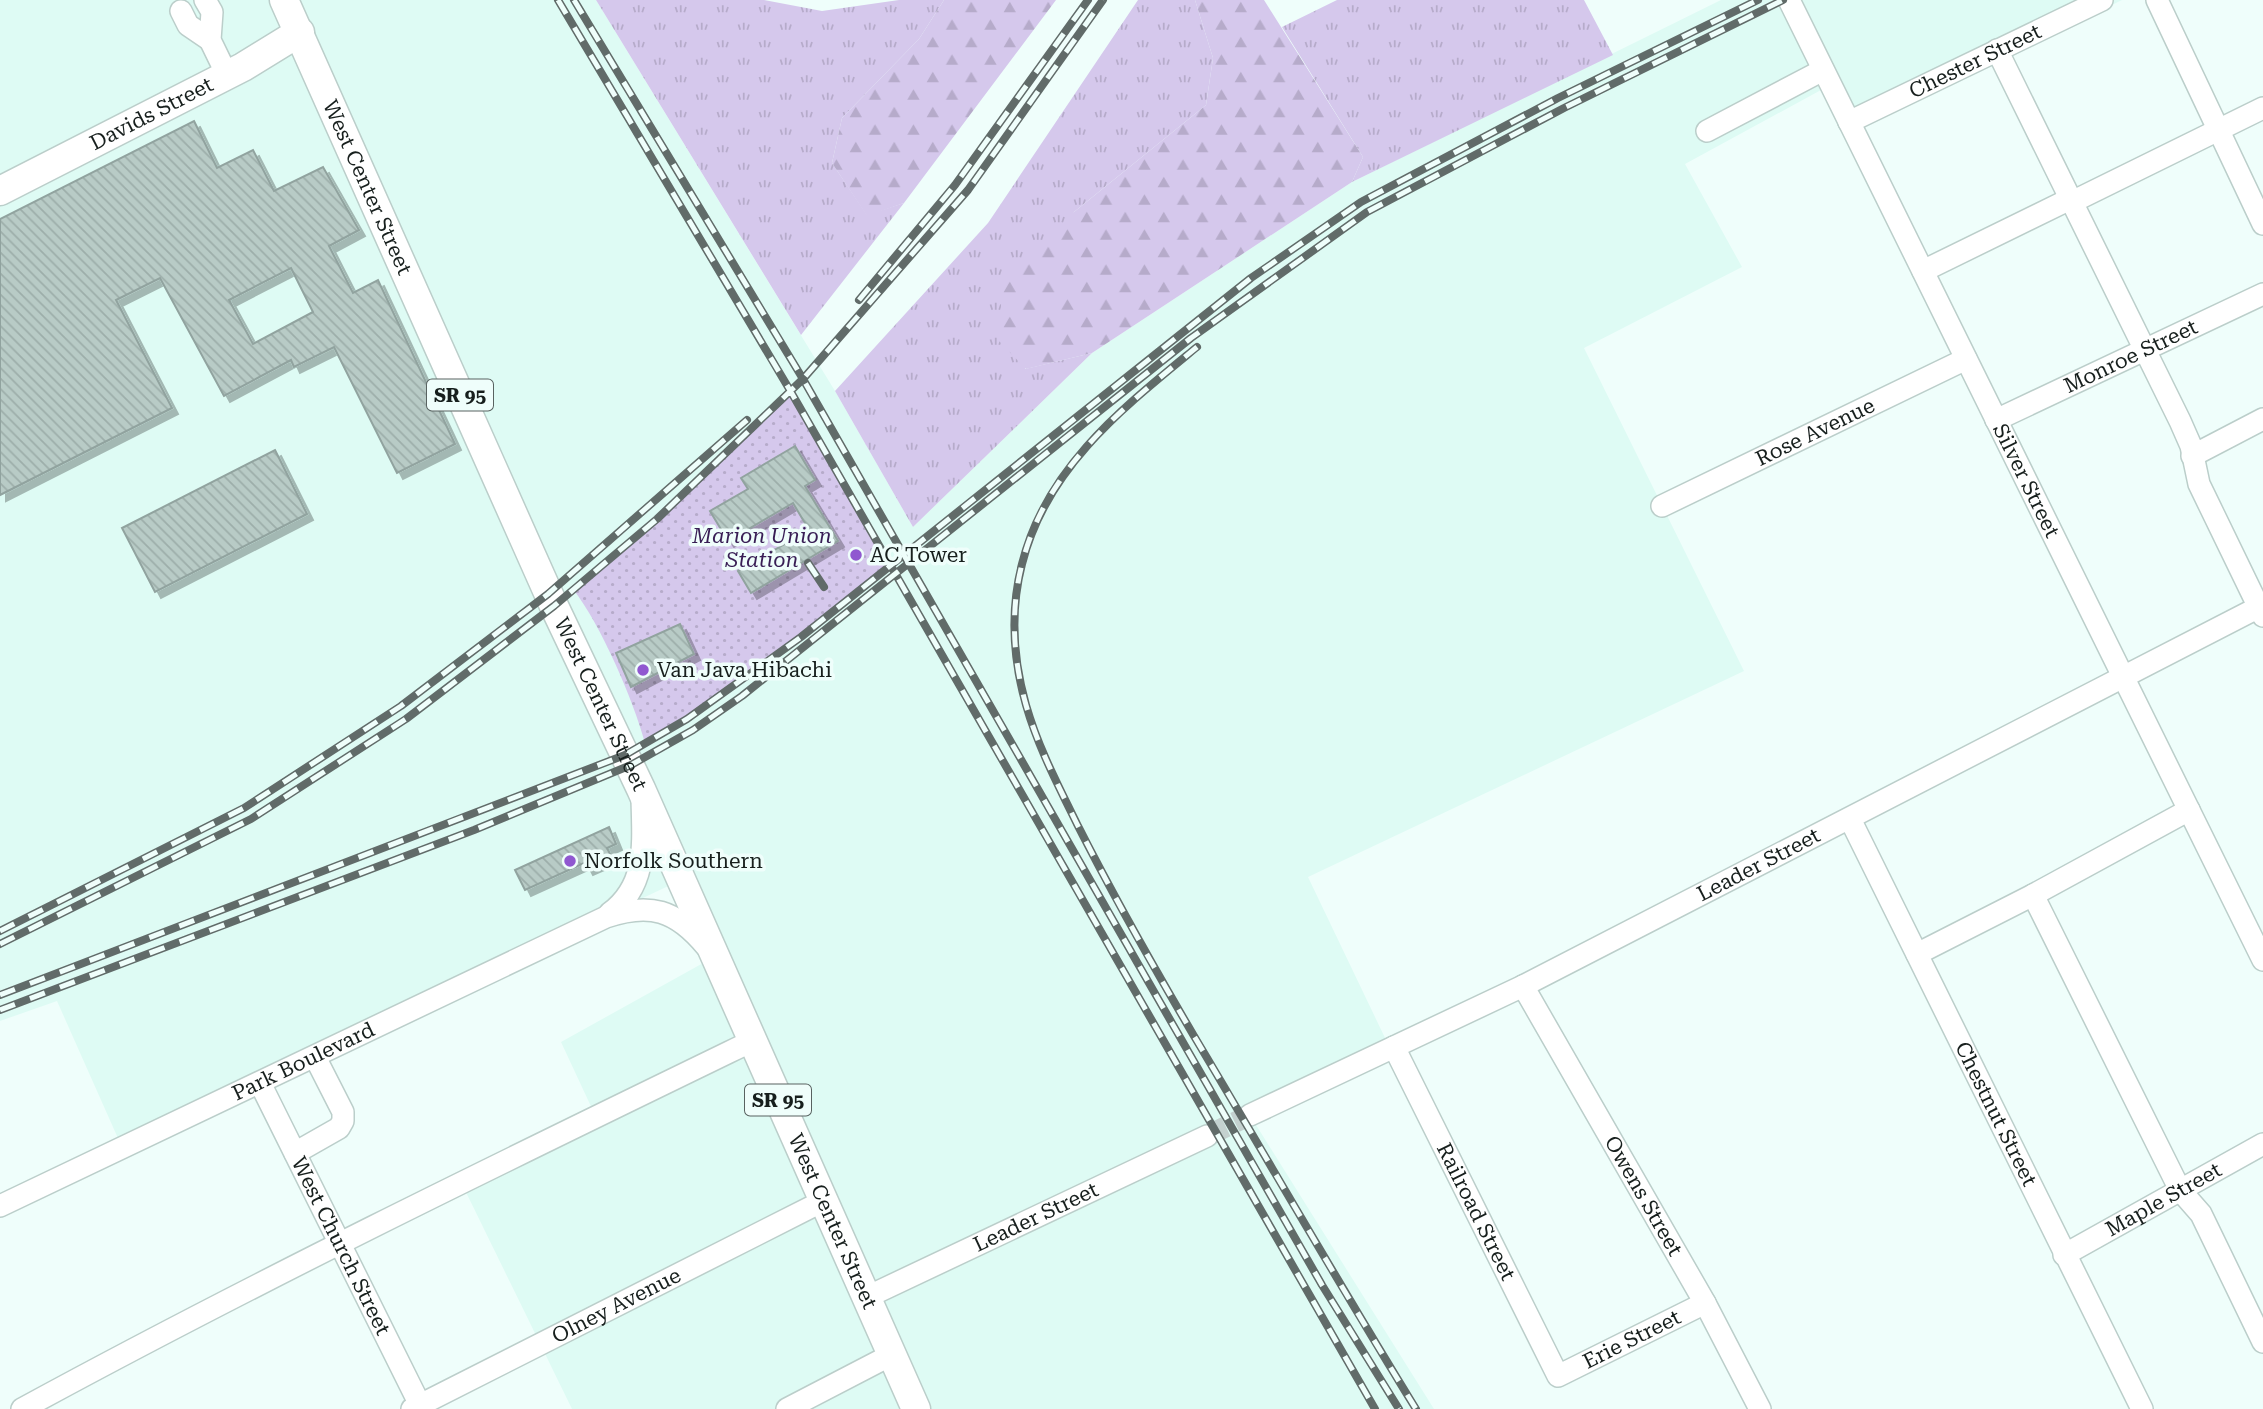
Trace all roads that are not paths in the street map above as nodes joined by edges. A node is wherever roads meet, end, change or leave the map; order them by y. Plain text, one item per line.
1 (205, 0) edge
2 (284, 0) edge
3 (303, 0) edge
4 (1788, 0) edge
5 (2102, 0) edge
6 (2157, 0) edge
7 (181, 11) dead end
8 (300, 32) junction
9 (210, 40) junction
10 (1997, 50) junction
11 (1823, 69) junction
12 (227, 75) junction
13 (2263, 108) edge
14 (1849, 122) junction
15 (1707, 131) dead end
16 (2219, 131) junction
17 (0, 191) edge
18 (2071, 200) junction
19 (2263, 224) edge
20 (1923, 271) junction
21 (2263, 294) edge
22 (2145, 349) junction
23 (1966, 359) junction
24 (2263, 419) edge
25 (1996, 420) junction
26 (2192, 456) junction
27 (1662, 506) dead end
28 (2261, 610) edge
29 (2123, 676) junction
30 (641, 789) junction
31 (2189, 810) junction
32 (1850, 819) junction
33 (2033, 895) junction
34 (606, 917) junction
35 (1917, 954) junction
36 (714, 956) junction
37 (2263, 960) edge
38 (1523, 986) junction
39 (752, 1041) junction
40 (1394, 1047) junction
41 (315, 1056) junction
42 (260, 1083) junction
43 (1250, 1115) tunnel mouth
44 (1207, 1136) tunnel mouth
45 (2263, 1144) edge
46 (295, 1153) junction
47 (2180, 1190) junction
48 (822, 1201) junction
49 (0, 1206) edge
50 (340, 1243) junction
51 (2064, 1255) junction
52 (865, 1298) junction
53 (1705, 1303) junction
54 (2263, 1342) edge
55 (891, 1355) junction
56 (1558, 1376) joint
57 (418, 1408) edge
58 (22, 1409) edge
59 (787, 1409) edge
60 (916, 1409) edge
61 (1760, 1409) edge
62 (2142, 1409) edge

1 - 9 street
2 - 8 main road, West Center Street / SR 95
3 - 8 main road
4 - 11 street, Silver Street
5 - 10 street, Chester Street
6 - 16 street
7 - 9 street
8 - 12 main road, Davids Street
8 - 30 main road, West Center Street / SR 95
9 - 12 street
10 - 14 street, Chester Street
10 - 18 street
11 - 14 street, Silver Street
11 - 15 street
12 - 17 main road, Davids Street
13 - 16 street
14 - 20 street, Silver Street
16 - 18 street
16 - 19 street
18 - 20 street
18 - 22 street
20 - 23 street, Silver Street
21 - 22 street, Monroe Street
22 - 25 street, Monroe Street
22 - 26 street
23 - 25 street, Silver Street
23 - 27 street, Rose Avenue
24 - 26 street
25 - 29 street, Silver Street
26 - 28 street
28 - 29 street, Leader Street
29 - 31 street, Silver Street
29 - 32 street, Leader Street
30 - 34 street, Park Boulevard
30 - 36 main road, West Center Street / SR 95
31 - 33 street
31 - 37 street, Silver Street
32 - 35 street, Chestnut Street
32 - 38 street, Leader Street
33 - 35 street
33 - 47 street
34 - 36 street, Park Boulevard
34 - 41 street, Park Boulevard
35 - 51 street, Chestnut Street
36 - 39 main road, West Center Street / SR 95
38 - 40 street, Leader Street
38 - 53 street, Owens Street
39 - 48 main road, West Center Street / SR 95
39 - 50 street
40 - 43 street, Leader Street
40 - 56 street, Railroad Street
41 - 42 street, Park Boulevard
41 - 46 street
42 - 46 street, West Church Street
42 - 49 street, Park Boulevard
44 - 52 street, Leader Street
45 - 47 street, Maple Street
46 - 50 street, West Church Street
47 - 51 street, Maple Street
47 - 54 street
48 - 52 main road, West Center Street / SR 95
48 - 57 street, Olney Avenue
50 - 57 street, West Church Street
50 - 58 street
51 - 62 street, Chestnut Street
52 - 55 main road, West Center Street / SR 95
53 - 56 street, Erie Street
53 - 61 street, Owens Street
55 - 59 street
55 - 60 main road, West Center Street / SR 95

